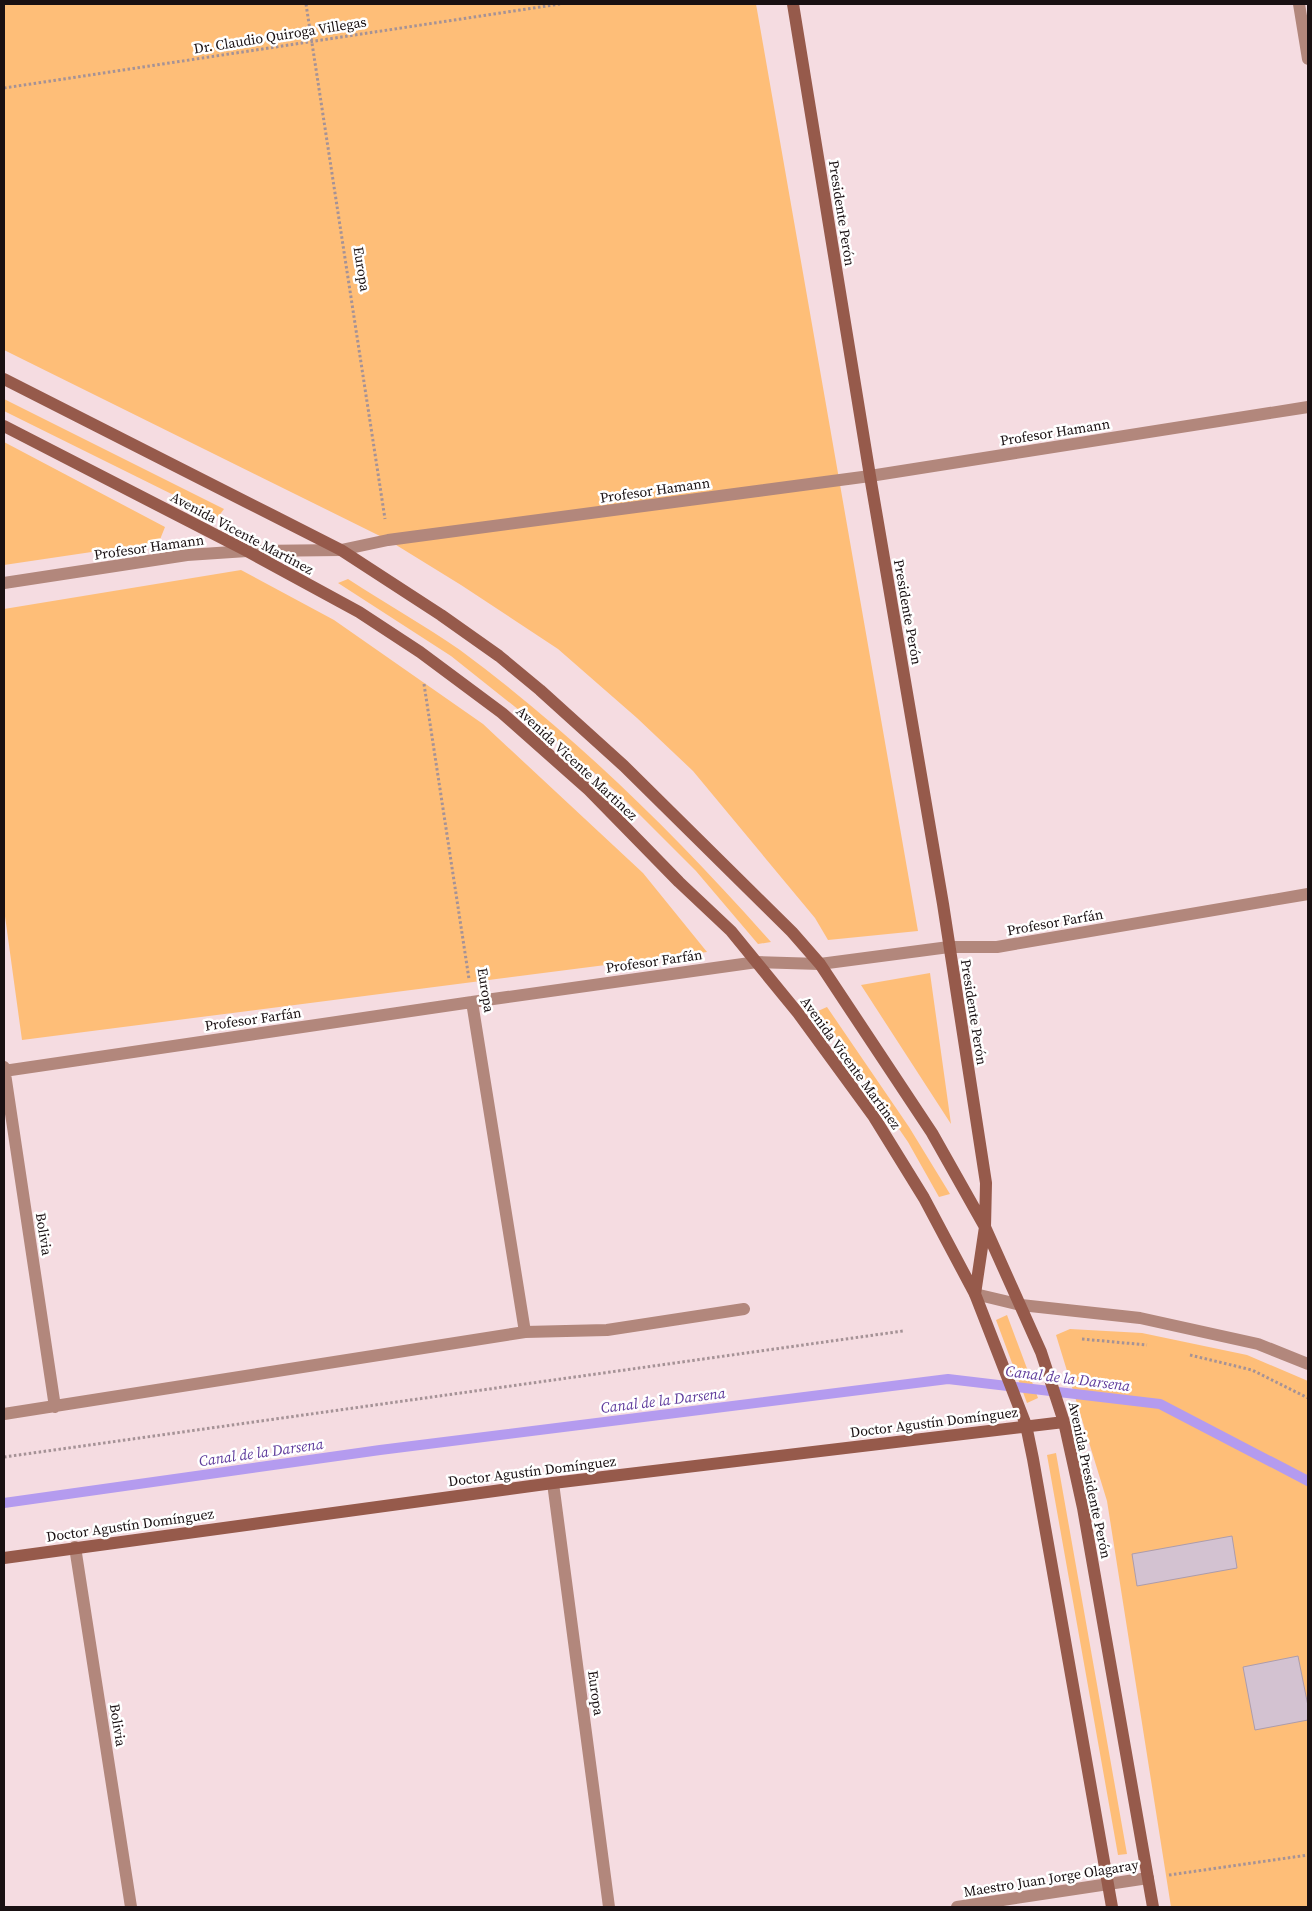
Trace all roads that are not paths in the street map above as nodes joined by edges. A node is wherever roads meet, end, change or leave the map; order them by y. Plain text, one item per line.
1 (793, 4) edge
2 (1299, 4) edge
3 (1308, 59) edge
4 (4, 379) edge
5 (1308, 407) edge
6 (4, 426) edge
7 (870, 476) junction
8 (341, 550) junction
9 (247, 551) junction
10 (4, 583) edge
11 (1308, 894) edge
12 (949, 947) junction
13 (757, 962) junction
14 (820, 964) junction
15 (472, 1002) junction
16 (4, 1070) edge
17 (985, 1227) junction
18 (975, 1294) junction
19 (1021, 1305) junction
20 (744, 1309) dead end
21 (525, 1332) junction
22 (1308, 1364) edge
23 (55, 1406) junction
24 (4, 1414) edge
25 (1064, 1422) junction
26 (1026, 1425) junction
27 (553, 1483) junction
28 (75, 1548) junction
29 (4, 1558) edge
30 (1148, 1878) junction
31 (1109, 1884) junction
32 (131, 1907) edge
33 (609, 1907) edge
34 (958, 1907) edge
35 (1112, 1907) edge
36 (1153, 1907) edge

1 - 7 main road, Presidente Perón
2 - 3 street
4 - 8 main road, Avenida Vicente Martinez
5 - 7 street, Profesor Hamann
6 - 9 main road, Avenida Vicente Martinez
7 - 8 street, Profesor Hamann
7 - 12 main road, Presidente Perón
8 - 9 street, Profesor Hamann
8 - 14 main road, Avenida Vicente Martinez
9 - 10 street, Profesor Hamann
9 - 13 main road, Avenida Vicente Martinez
11 - 12 street, Profesor Farfán
12 - 14 street, Profesor Farfán
12 - 17 main road, Presidente Perón
13 - 14 street, Profesor Farfán
13 - 15 street, Profesor Farfán
13 - 18 main road, Avenida Vicente Martinez
14 - 17 main road, Avenida Vicente Martinez
15 - 16 street, Profesor Farfán
15 - 21 street, Europa
16 - 23 street, Bolivia
17 - 18 main road
17 - 19 main road, Avenida Presidente Perón
18 - 19 street
18 - 26 main road
19 - 22 street
19 - 25 main road, Avenida Presidente Perón
20 - 21 street
21 - 23 street
23 - 24 street
25 - 26 main road, Doctor Agustín Domínguez
25 - 30 main road, Avenida Presidente Perón
26 - 27 main road, Doctor Agustín Domínguez
26 - 31 main road
27 - 28 main road, Doctor Agustín Domínguez
27 - 33 street, Europa
28 - 29 main road, Doctor Agustín Domínguez
28 - 32 street, Bolivia
30 - 31 street, Maestro Juan Jorge Olagaray
30 - 36 main road, Avenida Presidente Perón
31 - 34 street, Maestro Juan Jorge Olagaray
31 - 35 main road

